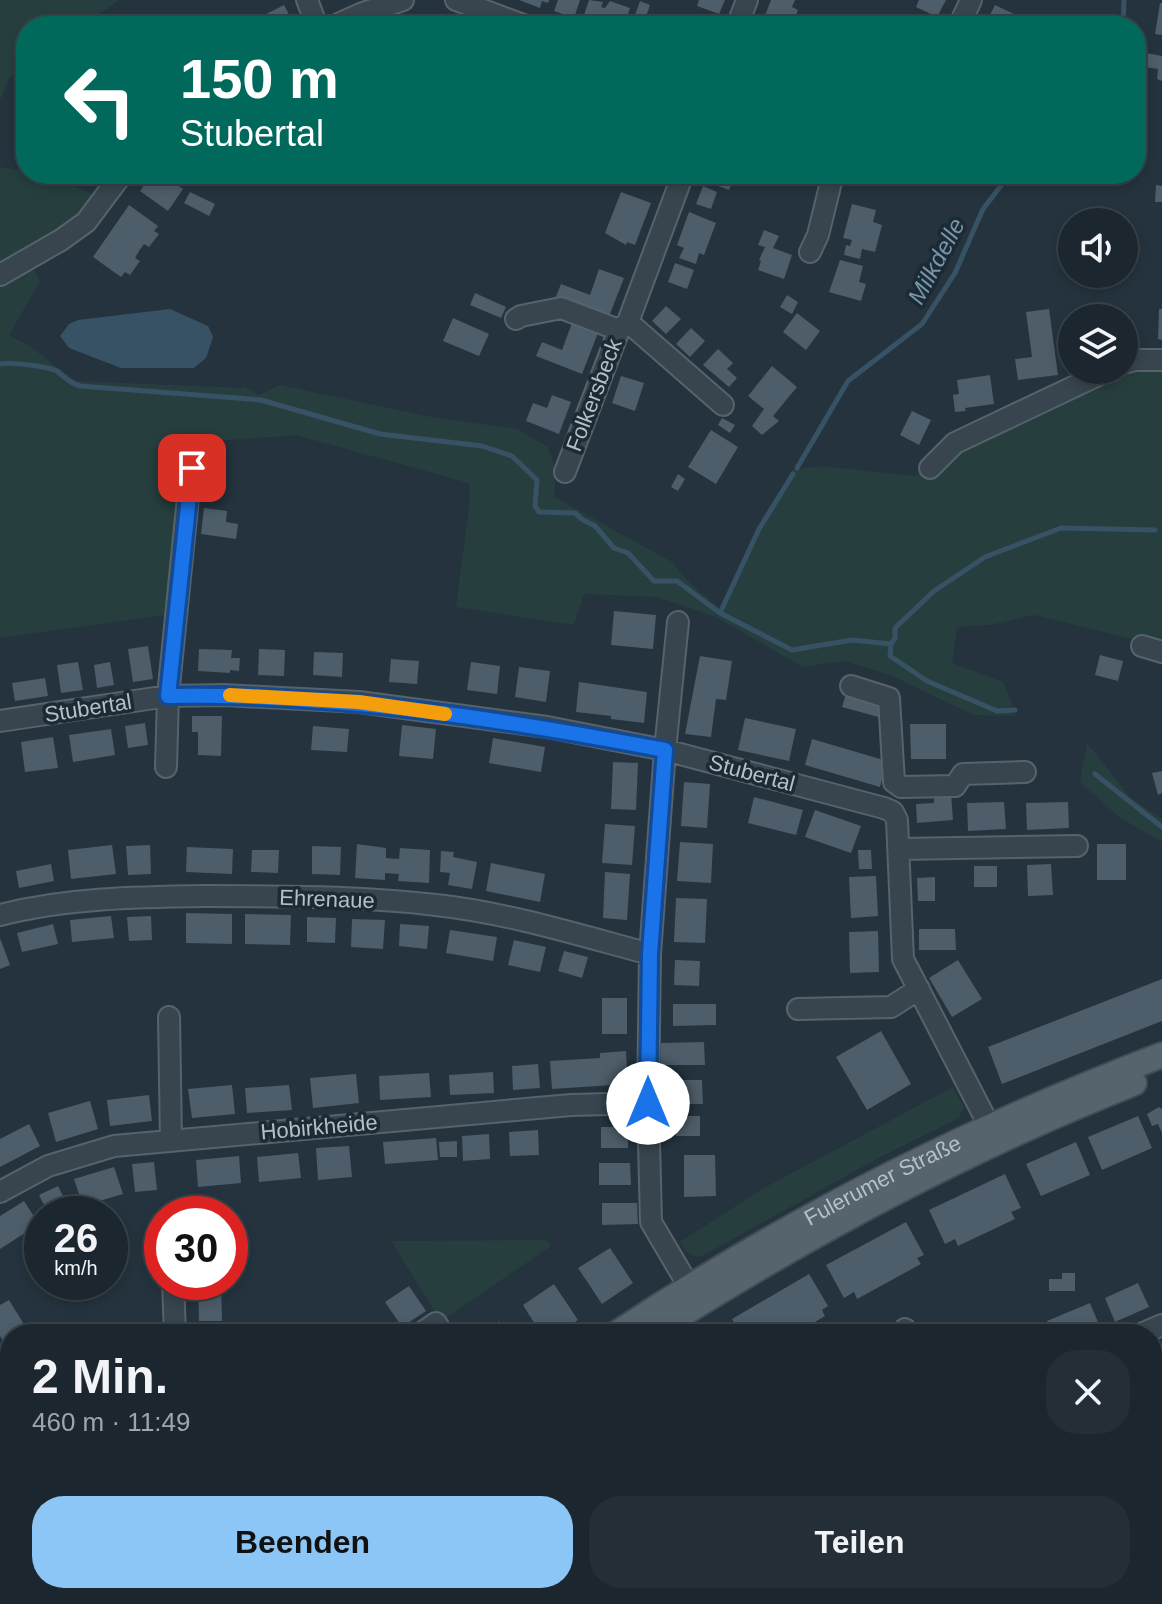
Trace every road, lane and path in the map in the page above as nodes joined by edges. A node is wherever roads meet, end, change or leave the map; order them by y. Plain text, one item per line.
1 (403, 0) edge
2 (456, 0) edge
3 (361, 16) edge
4 (499, 16) edge
5 (114, 184) edge
6 (679, 184) edge
7 (831, 184) edge
8 (810, 252) dead end
9 (6, 272) edge
10 (516, 319) dead end
11 (623, 326) junction
12 (1138, 360) edge
13 (1162, 360) edge
14 (1079, 384) edge
15 (723, 405) dead end
16 (193, 448) dead end
17 (930, 468) dead end
18 (565, 472) dead end
19 (678, 622) dead end
20 (1142, 646) dead end
21 (1162, 652) edge
22 (851, 686) dead end
23 (168, 696) junction
24 (903, 717) dead end
25 (0, 721) edge
26 (665, 750) junction
27 (166, 767) dead end
28 (1025, 772) dead end
29 (901, 787) junction
30 (895, 816) junction
31 (1077, 846) dead end
32 (899, 849) junction
33 (0, 915) edge
34 (650, 954) junction
35 (919, 989) junction
36 (798, 1009) dead end
37 (169, 1017) dead end
38 (1162, 1055) edge
39 (1162, 1072) edge
40 (648, 1103) junction
41 (994, 1134) junction
42 (171, 1141) junction
43 (0, 1192) edge
44 (694, 1295) junction
45 (174, 1300) edge
46 (175, 1324) edge
47 (636, 1324) edge
48 (662, 1324) edge

1 - 3 street
2 - 4 street
5 - 9 street
6 - 11 street, Folkersbeck
7 - 8 street
10 - 11 street
11 - 15 street, Folkersbeck
11 - 18 street, Folkersbeck
12 - 13 street
14 - 17 street
16 - 23 street
19 - 26 street
20 - 21 street
22 - 29 street
23 - 25 street, Stubertal
23 - 26 street, Stubertal
23 - 27 street
24 - 29 street
26 - 30 street, Stubertal
26 - 34 street
28 - 29 street
29 - 30 street
30 - 32 street
31 - 32 street
32 - 35 street
33 - 34 street, Ehrenaue
34 - 40 street
35 - 36 street
35 - 41 street
37 - 42 street
38 - 41 main road, Fulerumer Straße
39 - 41 main road, Fulerumer Straße
40 - 42 street, Hobirkheide
40 - 44 street
41 - 44 main road, Fulerumer Straße
42 - 43 street, Hobirkheide
44 - 47 main road, Fulerumer Straße
44 - 48 main road, Fulerumer Straße
45 - 46 street

